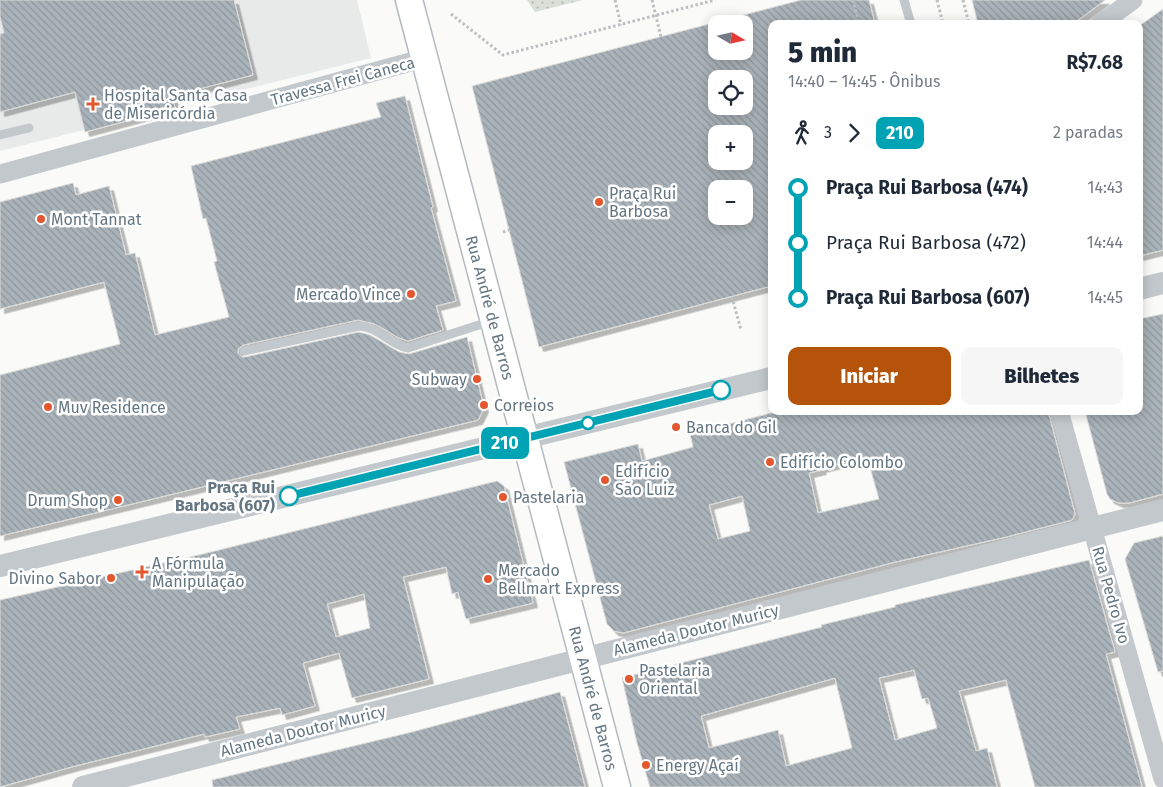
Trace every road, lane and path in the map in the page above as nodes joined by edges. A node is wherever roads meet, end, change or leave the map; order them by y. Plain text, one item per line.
1 (410, 0) edge
2 (615, 0) edge
3 (652, 0) edge
4 (715, 0) edge
5 (852, 0) edge
6 (904, 0) edge
7 (937, 0) edge
8 (963, 0) edge
9 (1133, 0) edge
10 (451, 14) dead end
11 (656, 16) junction
12 (858, 20) edge
13 (909, 20) edge
14 (942, 20) edge
15 (968, 20) edge
16 (1106, 20) edge
17 (621, 25) junction
18 (661, 37) dead end
19 (425, 58) junction
20 (29, 128) dead end
21 (0, 135) edge
22 (0, 174) edge
23 (509, 230) dead end
24 (503, 232) dead end
25 (1163, 283) edge
26 (1143, 288) edge
27 (732, 297) dead end
28 (494, 320) junction
29 (741, 330) dead end
30 (244, 351) dead end
31 (768, 379) edge
32 (1060, 415) edge
33 (525, 438) junction
34 (1163, 510) edge
35 (1092, 528) junction
36 (0, 566) edge
37 (583, 659) junction
38 (1163, 779) edge
39 (83, 787) edge
40 (617, 787) edge

1 - 19 main road, Rua André de Barros
2 - 17 path
3 - 11 path
4 - 11 path
5 - 12 path
6 - 13 lane
7 - 14 path
8 - 15 path
9 - 16 street
10 - 17 path
11 - 17 path
11 - 18 path
19 - 22 street, Travessa Frei Caneca
19 - 28 main road, Rua André de Barros
20 - 21 lane
23 - 24 path
25 - 26 street
27 - 29 path
28 - 30 lane
28 - 33 main road, Rua André de Barros
31 - 33 street
32 - 35 street, Rua Pedro Ivo
33 - 36 street
33 - 37 main road, Rua André de Barros
34 - 35 street, Alameda Doutor Muricy
35 - 37 street, Alameda Doutor Muricy
35 - 38 street, Rua Pedro Ivo
37 - 39 street, Alameda Doutor Muricy
37 - 40 main road, Rua André de Barros

